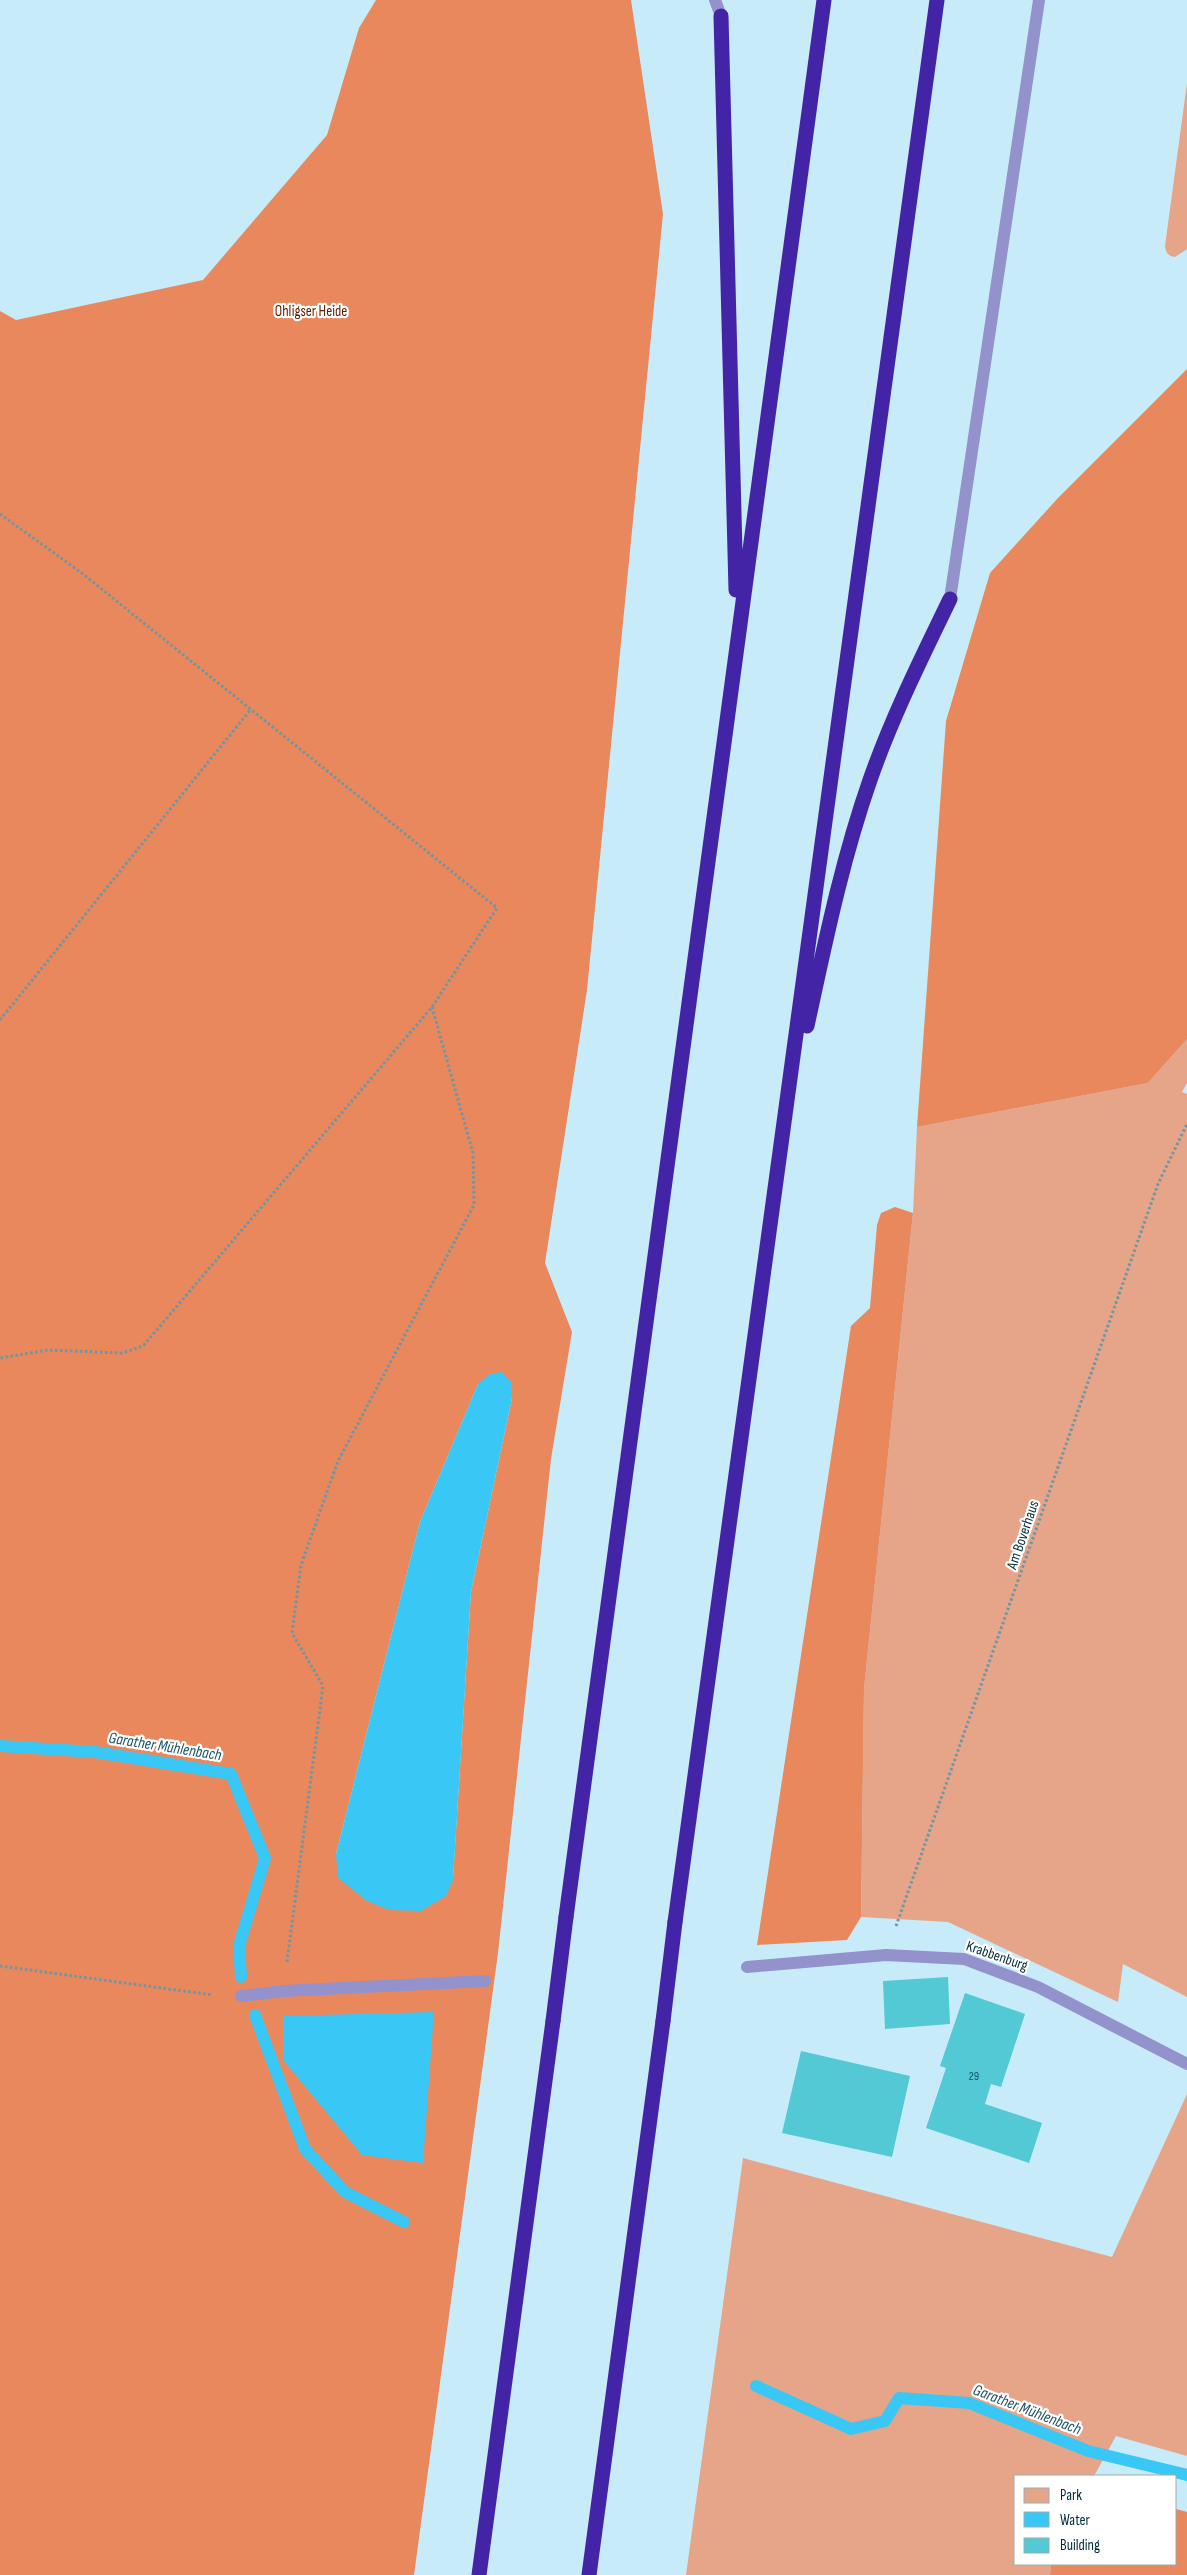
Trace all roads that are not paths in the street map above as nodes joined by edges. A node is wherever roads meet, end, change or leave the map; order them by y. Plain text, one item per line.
1 (715, 0) edge
2 (824, 0) edge
3 (937, 0) edge
4 (1039, 0) edge
5 (721, 16) joint
6 (950, 599) joint
7 (738, 634) junction
8 (784, 1130) junction
9 (747, 1967) dead end
10 (485, 1981) dead end
11 (241, 1996) road end
12 (1187, 2064) edge
13 (479, 2575) edge
14 (589, 2575) edge

1 - 5 lane
2 - 7 highway
3 - 8 highway
4 - 6 lane
5 - 7 highway
6 - 8 highway
7 - 13 highway, bridge
8 - 14 highway, bridge
9 - 12 lane, Krabbenburg
10 - 11 lane

